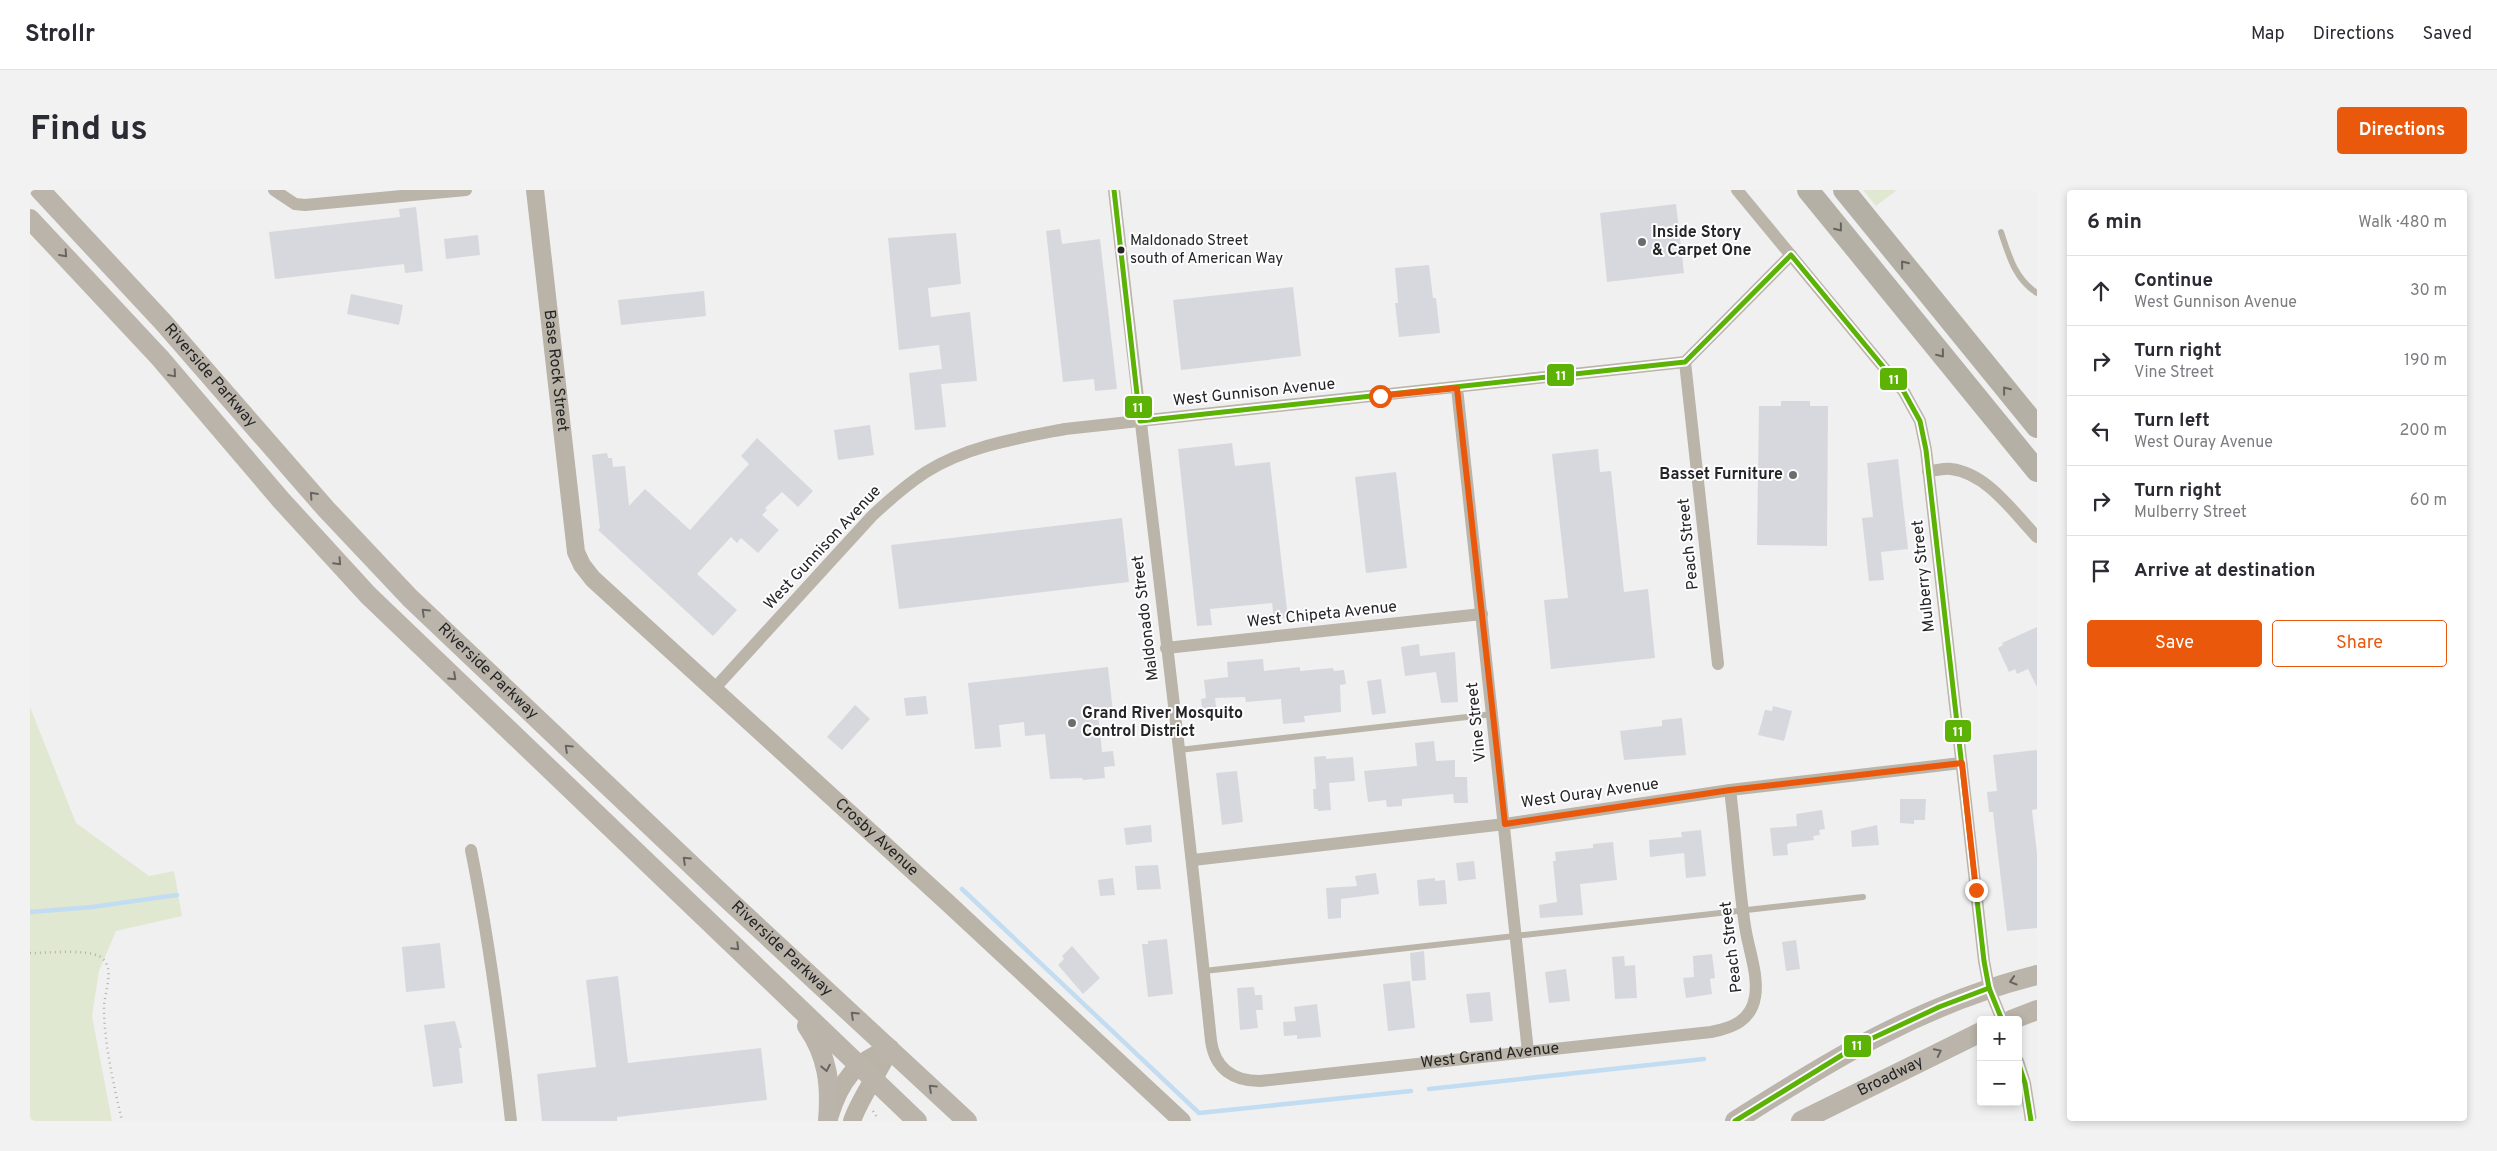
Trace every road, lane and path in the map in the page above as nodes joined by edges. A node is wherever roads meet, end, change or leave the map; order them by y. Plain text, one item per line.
1 (40, 190) edge
2 (274, 190) edge
3 (466, 190) edge
4 (535, 190) edge
5 (1115, 190) edge
6 (1737, 190) edge
7 (1808, 190) edge
8 (1844, 190) edge
9 (430, 192) edge
10 (30, 219) edge
11 (2001, 232) dead end
12 (1790, 254) junction
13 (2037, 294) edge
14 (1685, 362) junction
15 (1457, 388) junction
16 (1140, 422) junction
17 (2037, 427) edge
18 (1928, 471) junction
19 (2037, 471) edge
20 (2037, 537) edge
21 (576, 552) joint
22 (1482, 614) junction
23 (1166, 648) junction
24 (1718, 664) dead end
25 (714, 689) junction
26 (1493, 714) junction
27 (1178, 750) junction
28 (1962, 763) junction
29 (1730, 790) junction
30 (1505, 824) junction
31 (471, 850) dead end
32 (1193, 860) junction
33 (1863, 897) dead end
34 (1743, 910) junction
35 (1516, 936) junction
36 (30, 953) edge
37 (1204, 971) junction
38 (2037, 975) edge
39 (1990, 988) junction
40 (786, 996) junction
41 (2037, 1010) edge
42 (1750, 1011) joint
43 (2000, 1016) edge
44 (2021, 1016) edge
45 (1977, 1034) edge
46 (890, 1048) junction
47 (1528, 1052) junction
48 (858, 1064) junction
49 (1224, 1069) joint
50 (2022, 1074) edge
51 (874, 1080) junction
52 (122, 1121) edge
53 (511, 1121) edge
54 (828, 1121) edge
55 (852, 1121) edge
56 (917, 1121) edge
57 (967, 1121) edge
58 (1182, 1121) edge
59 (1736, 1121) edge
60 (1801, 1121) edge
61 (2031, 1121) edge

46 -> 1 main road, Riverside Parkway
2 - 9 street
3 - 9 street
4 - 21 street, Base Rock Street
5 - 16 street, Maldonado Street
6 - 12 street, Mulberry Street
7 -> 19 highway
17 -> 8 highway
10 -> 40 main road, Riverside Parkway
11 - 13 lane
12 - 14 street
12 - 18 street, Mulberry Street
14 - 15 street, West Gunnison Avenue
14 - 24 street, Peach Street
15 - 16 street, West Gunnison Avenue
15 - 22 street, Vine Street
16 - 23 street, Maldonado Street
16 - 25 street, West Gunnison Avenue
18 - 20 street
18 - 28 street, Mulberry Street
21 - 25 street, Crosby Avenue
22 - 23 street, West Chipeta Avenue
22 - 26 street, Vine Street
23 - 27 street, Maldonado Street
25 - 58 street, Crosby Avenue
26 - 27 lane
26 - 30 street, Vine Street
27 - 32 street, Maldonado Street
28 - 29 street, West Ouray Avenue
28 - 39 street, Mulberry Street
29 - 30 street, West Ouray Avenue
29 - 34 street, Peach Street
30 - 32 street, West Ouray Avenue
30 - 35 street, Vine Street
31 - 53 street
32 - 37 street, Maldonado Street
33 - 34 lane
34 - 35 lane
34 - 42 street, Peach Street
35 - 37 lane
35 - 47 street, Vine Street
36 - 52 path
37 - 49 street, Maldonado Street
38 -> 39 main road
39 - 43 street, Mulberry Street
39 - 59 main road
40 - 48 main road, Riverside Parkway
40 -> 54 main road
41 - 44 main road
42 - 47 street, West Grand Avenue
60 -> 45 main road, Broadway
46 - 48 street
46 - 51 street
57 -> 46 main road, Riverside Parkway
47 - 49 street, West Grand Avenue
48 - 51 main road, Riverside Parkway
48 - 54 street
50 - 61 street
51 - 55 street
51 - 56 main road, Riverside Parkway

